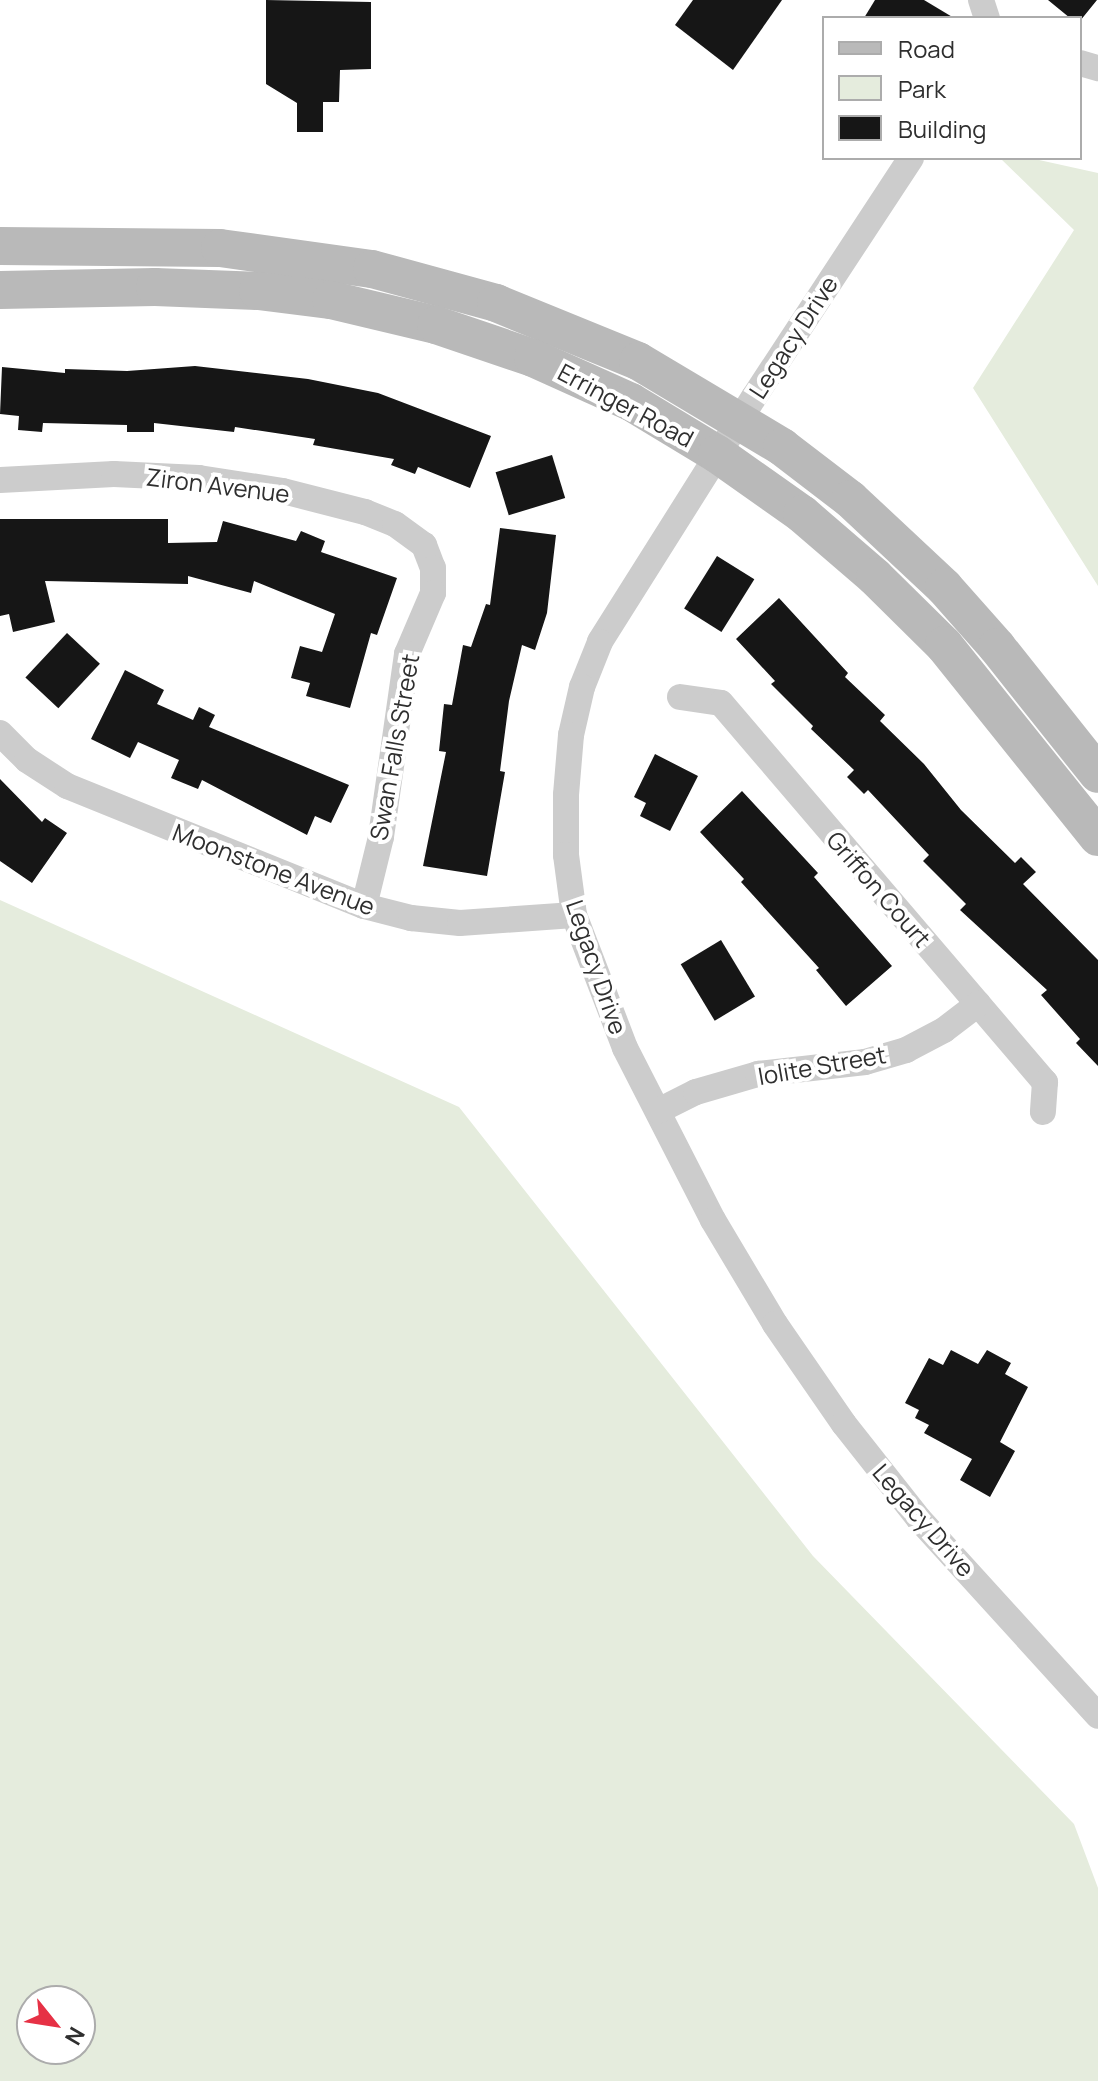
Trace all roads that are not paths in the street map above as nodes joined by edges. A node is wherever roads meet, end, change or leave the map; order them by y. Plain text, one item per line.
1 (910, 160) edge
2 (0, 246) edge
3 (0, 290) edge
4 (739, 420) junction
5 (717, 454) junction
6 (0, 480) edge
7 (424, 545) joint
8 (680, 697) dead end
9 (0, 733) edge
10 (1098, 774) edge
11 (1098, 837) edge
12 (364, 906) junction
13 (574, 915) junction
14 (978, 1004) junction
15 (658, 1111) junction
16 (1043, 1112) dead end
17 (1098, 1716) edge

1 - 4 street, Legacy Drive
2 - 4 main road, Erringer Road
3 - 5 main road, Erringer Road
4 - 5 street, Legacy Drive
4 - 10 main road, Erringer Road
5 - 11 main road, Erringer Road
5 - 13 street, Legacy Drive
6 - 7 street, Ziron Avenue
7 - 12 street, Swan Falls Street
8 - 14 street, Griffon Court
9 - 12 street, Moonstone Avenue
12 - 13 street, Moonstone Avenue
13 - 15 street, Legacy Drive
14 - 15 street, Iolite Street
14 - 16 street, Griffon Court
15 - 17 street, Legacy Drive

